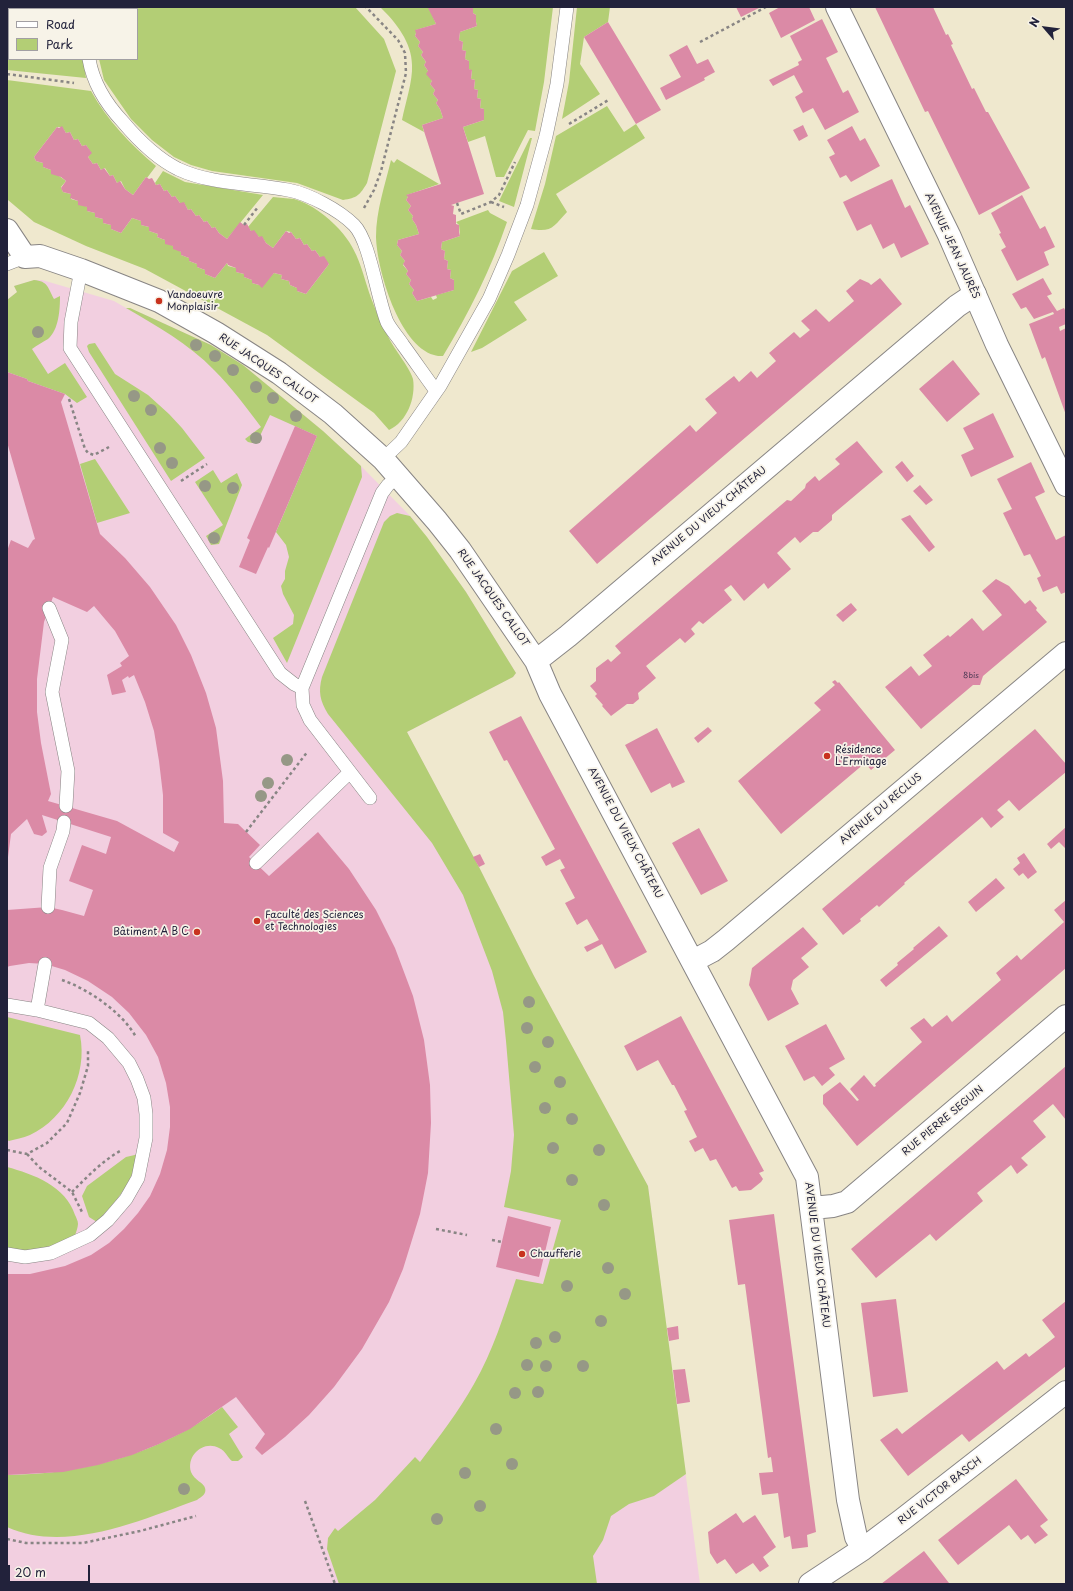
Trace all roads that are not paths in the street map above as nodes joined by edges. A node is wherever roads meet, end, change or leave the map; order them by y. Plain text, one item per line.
1 (566, 7) edge
2 (837, 7) edge
3 (89, 60) edge
4 (7, 230) edge
5 (16, 261) edge
6 (81, 270) junction
7 (975, 294) junction
8 (436, 391) junction
9 (383, 459) junction
10 (399, 476) junction
11 (1066, 486) edge
12 (49, 608) dead end
13 (1066, 653) edge
14 (536, 661) junction
15 (302, 688) junction
16 (350, 772) junction
17 (370, 798) dead end
18 (66, 806) dead end
19 (64, 822) dead end
20 (256, 864) dead end
21 (48, 907) dead end
22 (692, 961) junction
23 (45, 964) dead end
24 (7, 1005) edge
25 (37, 1010) junction
26 (1066, 1016) edge
27 (812, 1208) junction
28 (7, 1254) edge
29 (1066, 1392) edge
30 (863, 1549) junction
31 (810, 1584) edge

1 - 8 lane
2 - 7 street, AVENUE JEAN JAURÈS
3 - 8 lane
4 - 5 street, RUE JACQUES CALLOT
5 - 6 street, RUE JACQUES CALLOT
6 - 9 street, RUE JACQUES CALLOT
6 - 15 lane
7 - 11 street, AVENUE JEAN JAURÈS
7 - 14 street, AVENUE DU VIEUX CHÂTEAU
8 - 9 lane
9 - 10 street, RUE JACQUES CALLOT
10 - 14 street, RUE JACQUES CALLOT
10 - 15 lane
12 - 18 lane
13 - 22 street, AVENUE DU RECLUS
14 - 22 street, AVENUE DU VIEUX CHÂTEAU
15 - 16 lane
16 - 17 lane
16 - 20 lane
19 - 21 lane
22 - 27 street, AVENUE DU VIEUX CHÂTEAU
23 - 25 lane
24 - 25 lane
25 - 28 lane
26 - 27 street, RUE PIERRE SEGUIN
27 - 30 street, AVENUE DU VIEUX CHÂTEAU
29 - 30 street, RUE VICTOR BASCH
30 - 31 street, RUE VICTOR BASCH

